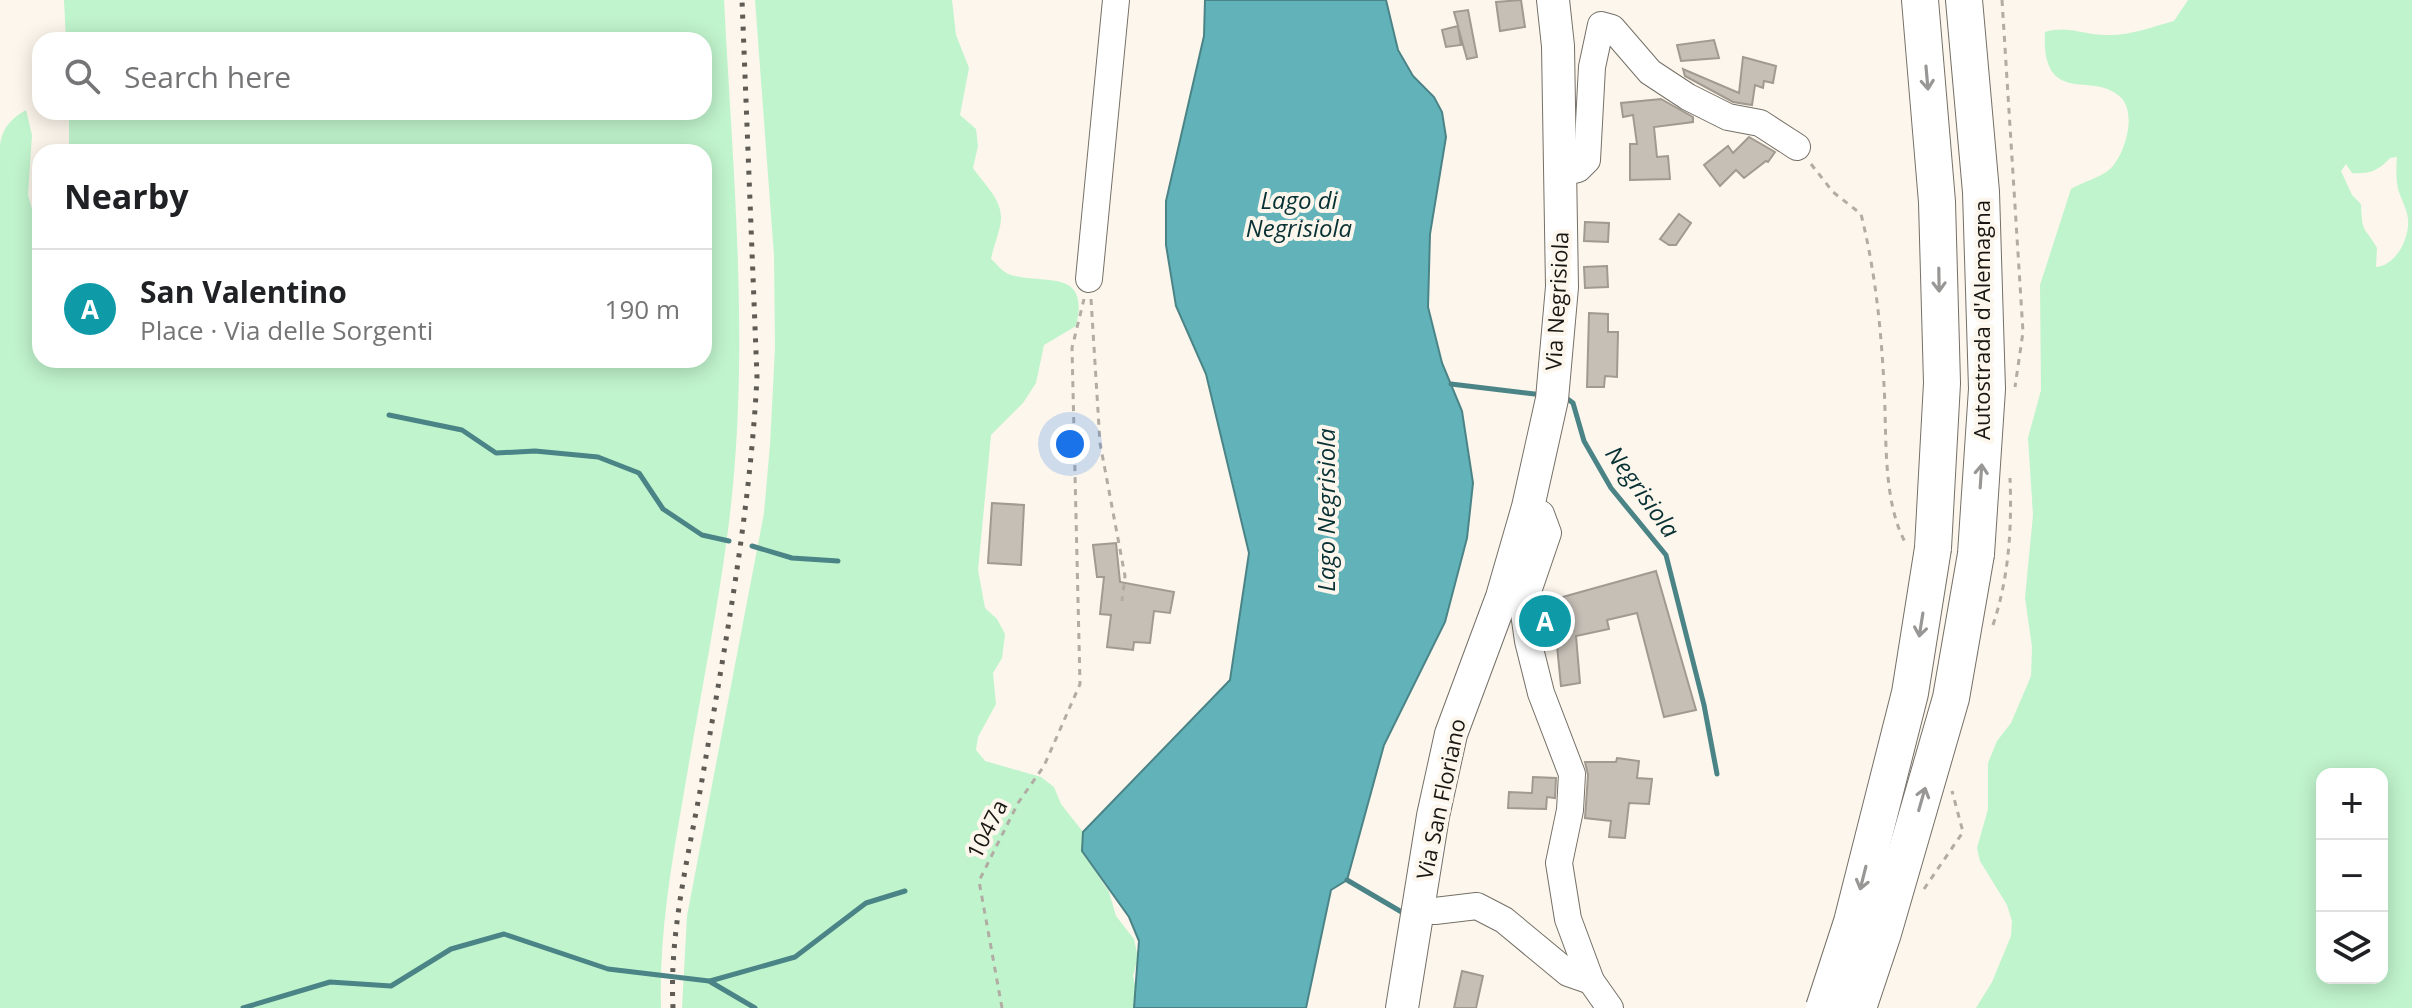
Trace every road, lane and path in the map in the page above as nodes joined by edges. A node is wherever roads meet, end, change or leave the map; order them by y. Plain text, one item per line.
1 (1116, 0) edge
2 (1553, 0) edge
3 (1920, 0) edge
4 (1964, 0) edge
5 (1797, 147) dead end
6 (1560, 173) junction
7 (1089, 279) junction
8 (1528, 507) junction
9 (1502, 597) joint
10 (1122, 601) dead end
11 (1951, 787) dead end
12 (1921, 893) dead end
13 (1419, 909) junction
14 (1591, 981) junction
15 (1002, 1008) edge
16 (1402, 1008) edge
17 (1610, 1008) edge
18 (1824, 1008) edge
19 (1858, 1008) edge

1 - 7 street
2 - 6 main road, Via Negrisiola
3 -> 18 highway, Autostrada d'Alemagna, bridge
19 -> 4 highway, Autostrada d'Alemagna, bridge
5 - 6 street
6 - 8 main road, Via Negrisiola
7 - 10 path
7 - 15 path, 1047a
8 - 9 main road, Via Negrisiola
8 - 14 street
9 - 13 main road, Via San Floriano
11 - 12 path
13 - 14 street
13 - 16 main road, Via San Floriano
14 - 17 street

